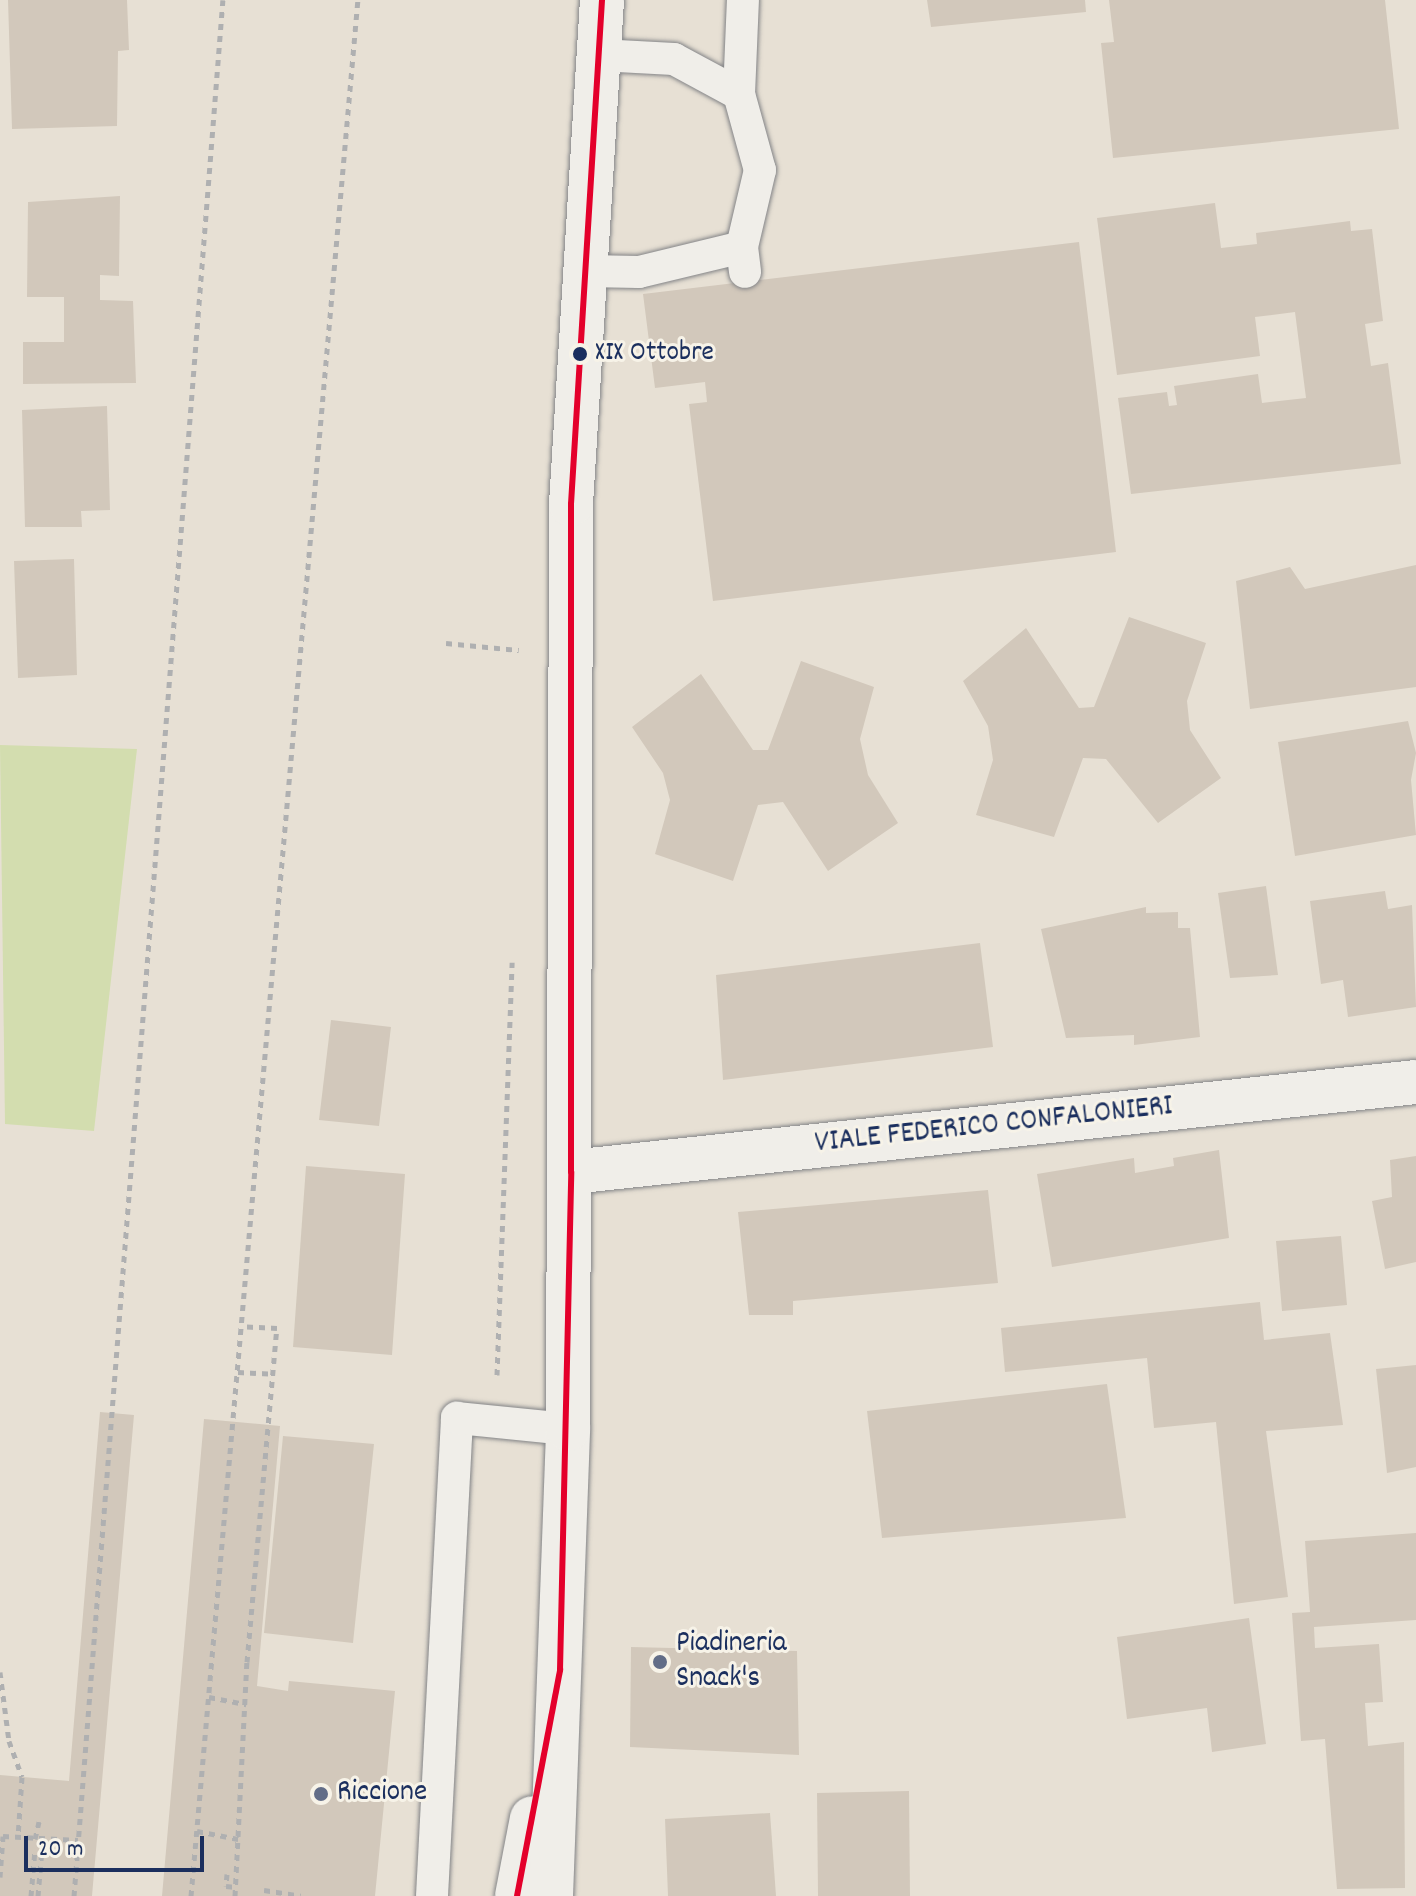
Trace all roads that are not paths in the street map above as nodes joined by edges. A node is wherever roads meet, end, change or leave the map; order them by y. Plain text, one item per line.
1 (602, 0) edge
2 (743, 0) edge
3 (599, 55) junction
4 (739, 94) junction
5 (586, 271) junction
6 (1416, 1082) edge
7 (571, 1172) junction
8 (568, 1429) junction
9 (560, 1670) junction
10 (432, 1896) edge
11 (517, 1896) edge
12 (551, 1896) edge

1 - 3 street
2 - 4 lane
3 - 4 lane
3 - 5 street
4 - 5 lane
5 - 7 street
6 - 7 street, VIALE FEDERICO CONFALONIERI
7 - 8 street
8 - 9 street
8 - 10 lane
9 - 11 street
9 - 12 street

